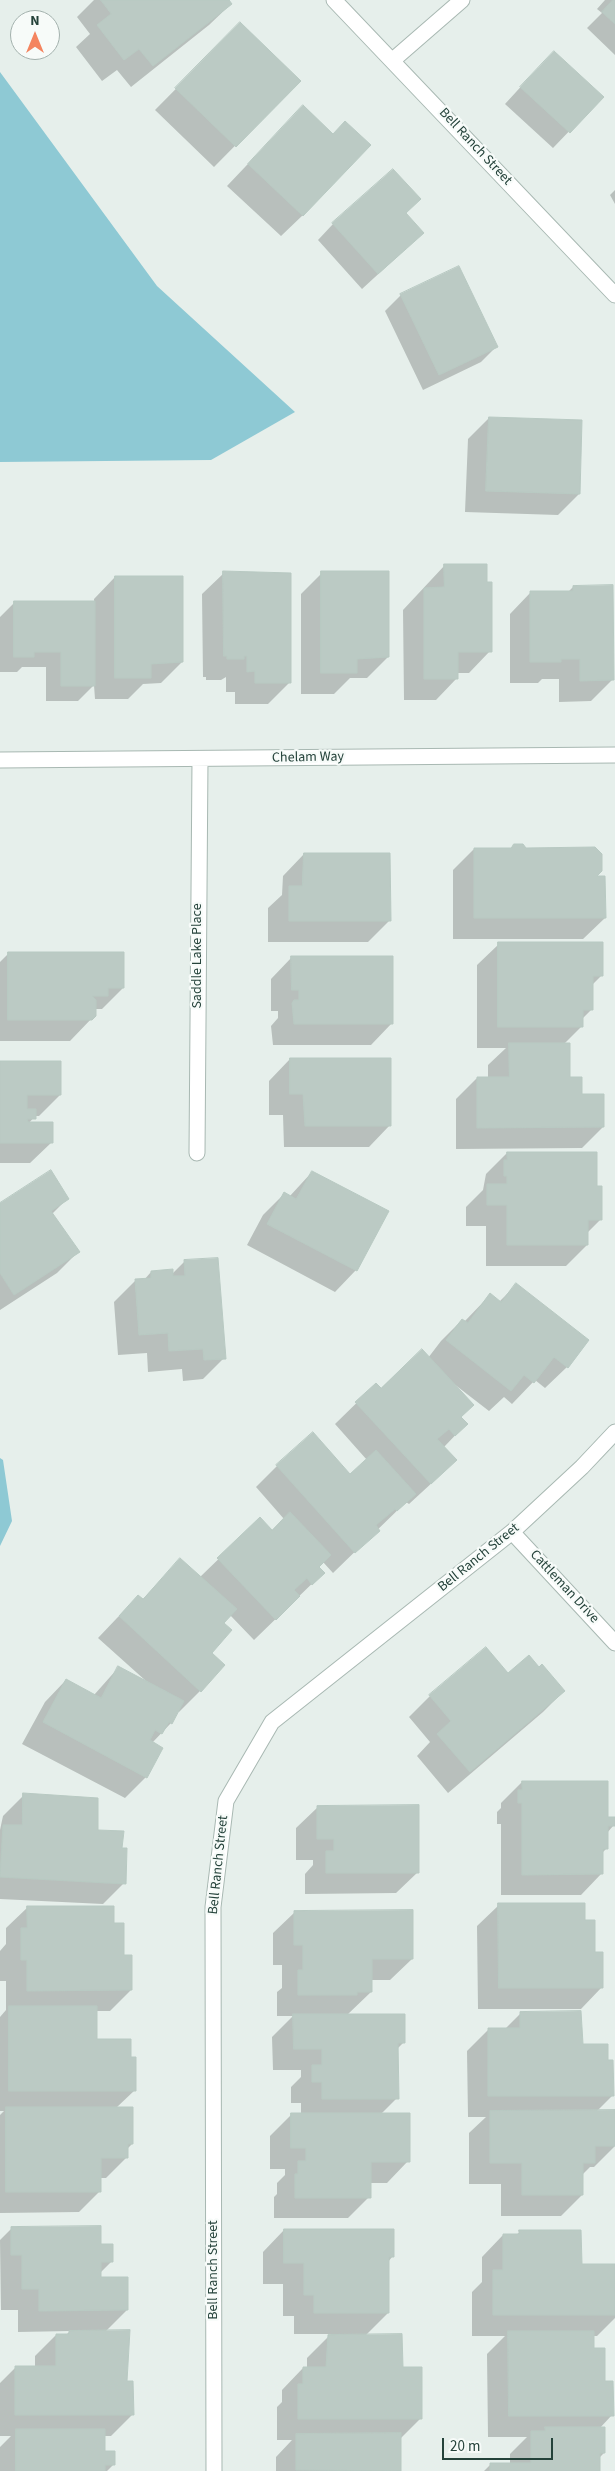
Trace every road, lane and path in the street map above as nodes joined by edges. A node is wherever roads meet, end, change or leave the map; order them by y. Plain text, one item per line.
1 (334, 0) edge
2 (462, 0) edge
3 (393, 60) junction
4 (615, 295) edge
5 (615, 755) edge
6 (0, 760) edge
7 (200, 760) junction
8 (197, 1153) dead end
9 (615, 1432) edge
10 (512, 1532) junction
11 (615, 1643) edge
12 (214, 2471) edge

1 - 3 street, Bell Ranch Street
2 - 3 street
3 - 4 street, Bell Ranch Street
5 - 7 street, Chelam Way
6 - 7 street, Chelam Way
7 - 8 street, Saddle Lake Place
9 - 10 street, Bell Ranch Street
10 - 11 street, Cattleman Drive
10 - 12 street, Bell Ranch Street

